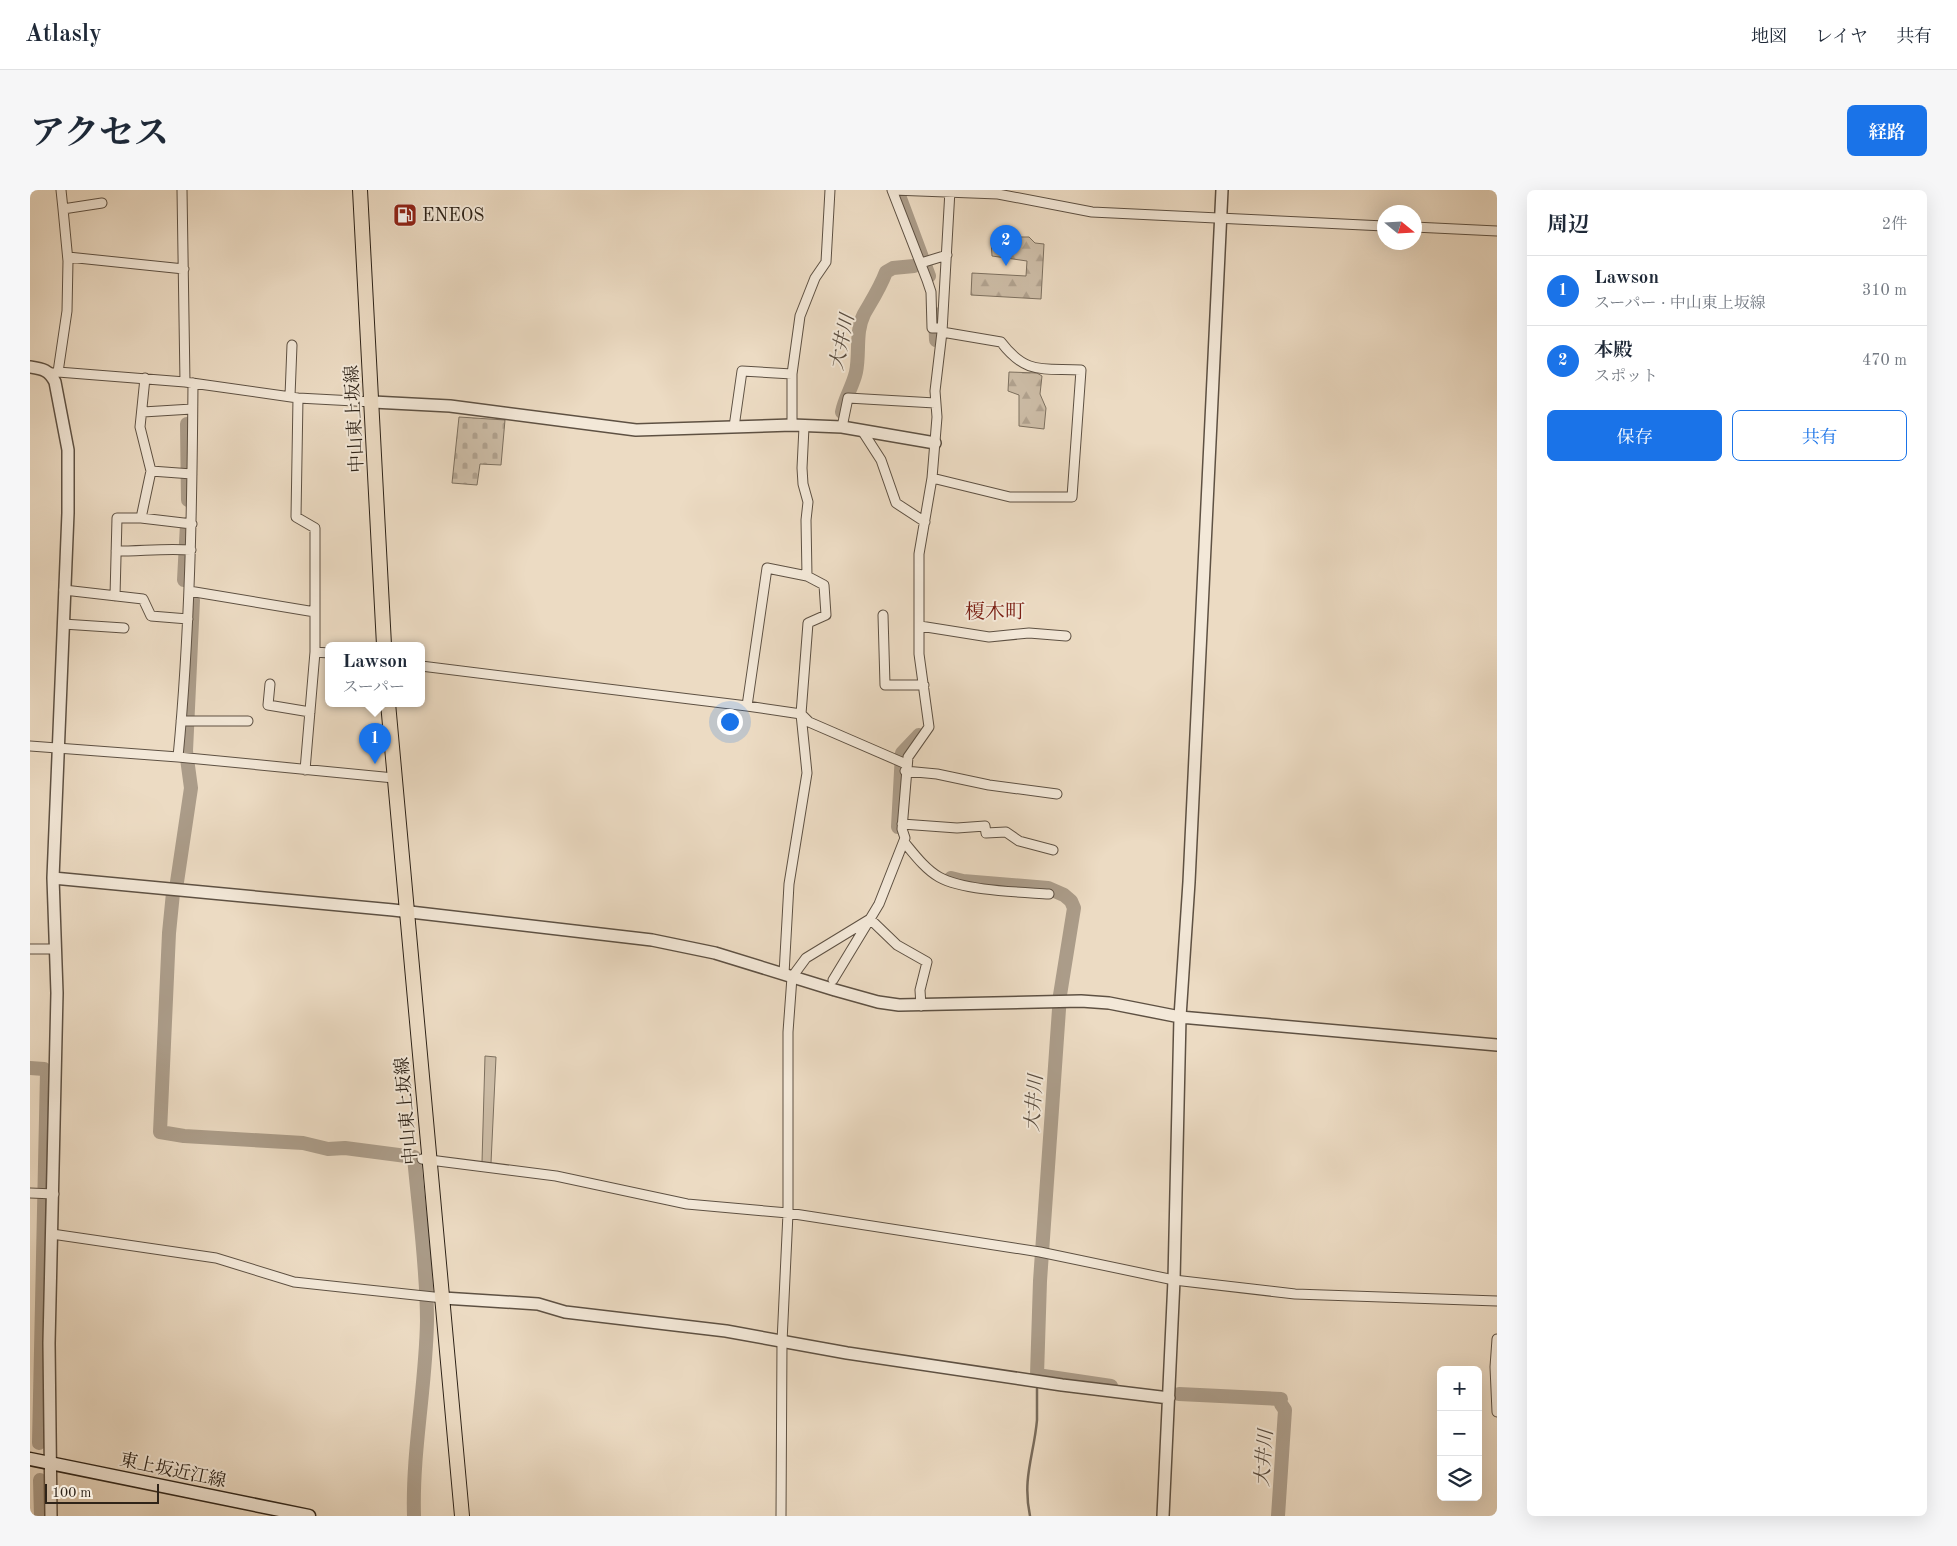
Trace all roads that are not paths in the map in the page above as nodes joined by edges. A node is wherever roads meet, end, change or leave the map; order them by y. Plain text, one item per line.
1 (61, 190) edge
2 (182, 190) edge
3 (352, 190) edge
4 (360, 190) edge
5 (830, 190) edge
6 (896, 190) edge
7 (1222, 190) edge
8 (950, 192) edge
9 (102, 203) dead end
10 (63, 209) junction
11 (1221, 218) junction
12 (1377, 226) edge
13 (1422, 227) edge
14 (1497, 231) edge
15 (947, 255) junction
16 (68, 257) junction
17 (924, 262) junction
18 (184, 269) junction
19 (939, 329) junction
20 (292, 345) dead end
21 (30, 368) edge
22 (54, 373) junction
23 (792, 374) junction
24 (144, 378) junction
25 (189, 382) junction
26 (294, 397) junction
27 (368, 403) junction
28 (935, 403) junction
29 (192, 409) junction
30 (143, 412) junction
31 (798, 426) junction
32 (734, 427) junction
33 (842, 427) junction
34 (863, 432) junction
35 (934, 443) junction
36 (151, 471) junction
37 (192, 474) junction
38 (932, 478) junction
39 (141, 518) junction
40 (925, 522) junction
41 (192, 524) junction
42 (191, 550) junction
43 (116, 552) junction
44 (807, 576) junction
45 (64, 590) junction
46 (189, 591) junction
47 (115, 596) junction
48 (315, 612) junction
49 (883, 615) dead end
50 (188, 619) junction
51 (63, 624) junction
52 (920, 626) junction
53 (124, 628) dead end
54 (1066, 636) dead end
55 (376, 642) edge
56 (384, 642) edge
57 (315, 652) junction
58 (325, 653) edge
59 (425, 666) edge
60 (270, 684) dead end
61 (924, 685) junction
62 (747, 706) junction
63 (381, 707) edge
64 (388, 707) edge
65 (310, 712) junction
66 (801, 714) junction
67 (185, 721) junction
68 (248, 721) dead end
69 (30, 746) edge
70 (58, 748) junction
71 (184, 758) junction
72 (903, 765) junction
73 (305, 770) junction
74 (390, 778) junction
75 (1057, 794) dead end
76 (902, 824) junction
77 (904, 842) junction
78 (1053, 850) dead end
79 (53, 878) junction
80 (1049, 894) dead end
81 (402, 911) junction
82 (870, 919) junction
83 (30, 949) edge
84 (55, 949) junction
85 (788, 976) junction
86 (833, 980) dead end
87 (921, 1006) junction
88 (1180, 1017) junction
89 (1497, 1045) edge
90 (426, 1159) junction
91 (30, 1193) edge
92 (54, 1194) junction
93 (788, 1213) junction
94 (52, 1234) junction
95 (1174, 1280) junction
96 (432, 1298) junction
97 (1497, 1301) edge
98 (1497, 1339) edge
99 (782, 1342) junction
100 (1496, 1367) edge
101 (1169, 1398) junction
102 (1497, 1412) edge
103 (30, 1460) edge
104 (49, 1463) junction
105 (51, 1516) edge
106 (309, 1516) edge
107 (454, 1516) edge
108 (462, 1516) edge
109 (780, 1516) edge
110 (1163, 1516) edge

1 - 10 street
2 - 18 street
3 - 27 main road, 中山東上坂線
4 - 27 main road, 中山東上坂線
5 - 23 street
6 - 8 street
6 - 17 street
7 - 11 street
8 - 11 street
8 - 15 street
9 - 10 street
10 - 16 street
11 - 12 street
11 - 88 street
13 - 14 street
15 - 17 street
15 - 19 street
16 - 18 street
16 - 22 street
17 - 19 street
18 - 25 street
19 - 28 street
19 - 38 street
20 - 26 street
21 - 22 street
22 - 24 street
22 - 45 street
23 - 31 street
23 - 32 street
24 - 25 street
24 - 30 street
25 - 26 street
25 - 29 street
26 - 27 street
26 - 48 street
27 - 32 street
27 - 55 main road, 中山東上坂線
27 - 56 main road, 中山東上坂線
28 - 33 street
28 - 35 street
29 - 30 street
29 - 37 street
30 - 36 street
31 - 32 street
31 - 33 street
31 - 44 street
33 - 34 street
34 - 35 street
34 - 40 street
35 - 38 street
36 - 37 street
36 - 39 street
37 - 41 street
38 - 40 street
39 - 41 street
39 - 43 street
40 - 52 street
41 - 42 street
42 - 43 street
42 - 46 street
43 - 47 street
44 - 62 street
44 - 66 street
45 - 47 street
45 - 51 street
46 - 48 street
46 - 50 street
47 - 50 street
48 - 57 street
49 - 61 street
50 - 67 street
51 - 53 street
51 - 70 street
52 - 54 street
52 - 61 street
57 - 58 street
57 - 65 street
59 - 62 street
60 - 65 street
61 - 72 street
62 - 66 street
63 - 74 main road, 中山東上坂線
64 - 74 main road, 中山東上坂線
65 - 73 street
66 - 72 street
66 - 85 street
67 - 68 street
67 - 71 street
69 - 70 street
70 - 71 street
70 - 79 street
71 - 73 street
72 - 75 street
72 - 76 street
73 - 74 street
74 - 81 main road, 中山東上坂線
76 - 77 street
76 - 78 street
77 - 80 street
77 - 82 street
79 - 81 street
79 - 84 street
81 - 85 street
81 - 90 main road, 中山東上坂線
82 - 85 street
82 - 86 street
82 - 87 street
83 - 84 street
84 - 92 street
85 - 87 street
85 - 93 street
87 - 88 street
88 - 89 street
88 - 95 street
90 - 93 street
90 - 96 main road, 中山東上坂線
91 - 92 street
92 - 94 street
93 - 95 street
93 - 99 street
94 - 96 street
94 - 104 street
95 - 97 street
95 - 101 street
96 - 99 street
96 - 107 main road, 中山東上坂線
96 - 108 main road, 中山東上坂線
98 - 100 street
99 - 101 street
99 - 109 street
100 - 102 street
101 - 110 street
103 - 104 main road, 東上坂近江線
104 - 105 street
104 - 106 main road, 東上坂近江線

